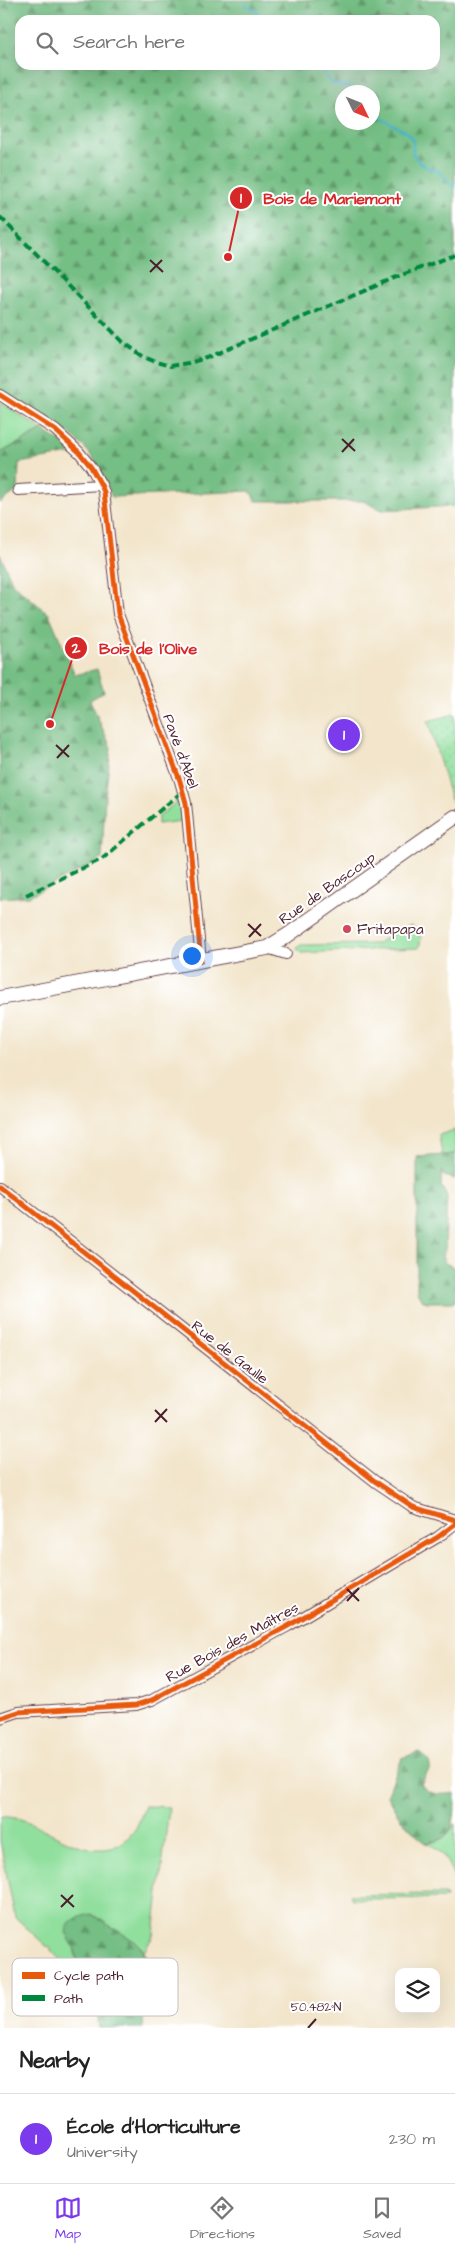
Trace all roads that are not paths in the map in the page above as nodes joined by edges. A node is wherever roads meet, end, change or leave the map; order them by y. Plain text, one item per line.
1 (0, 395) edge
2 (101, 485) junction
3 (18, 490) dead end
4 (455, 818) edge
5 (267, 948) junction
6 (286, 954) dead end
7 (201, 961) junction
8 (0, 998) edge
9 (0, 1186) edge
10 (455, 1520) edge
11 (455, 1524) edge
12 (0, 1718) edge

1 - 2 street, Pavé d'Abel
2 - 3 street
2 - 7 street, Pavé d'Abel
4 - 5 main road, Rue de Bascoup
5 - 6 street
5 - 7 main road, Rue de Bascoup
7 - 8 main road, Rue de Bascoup
9 - 10 street, Rue de Gaulle
11 - 12 street, Rue Bois des Maîtres

